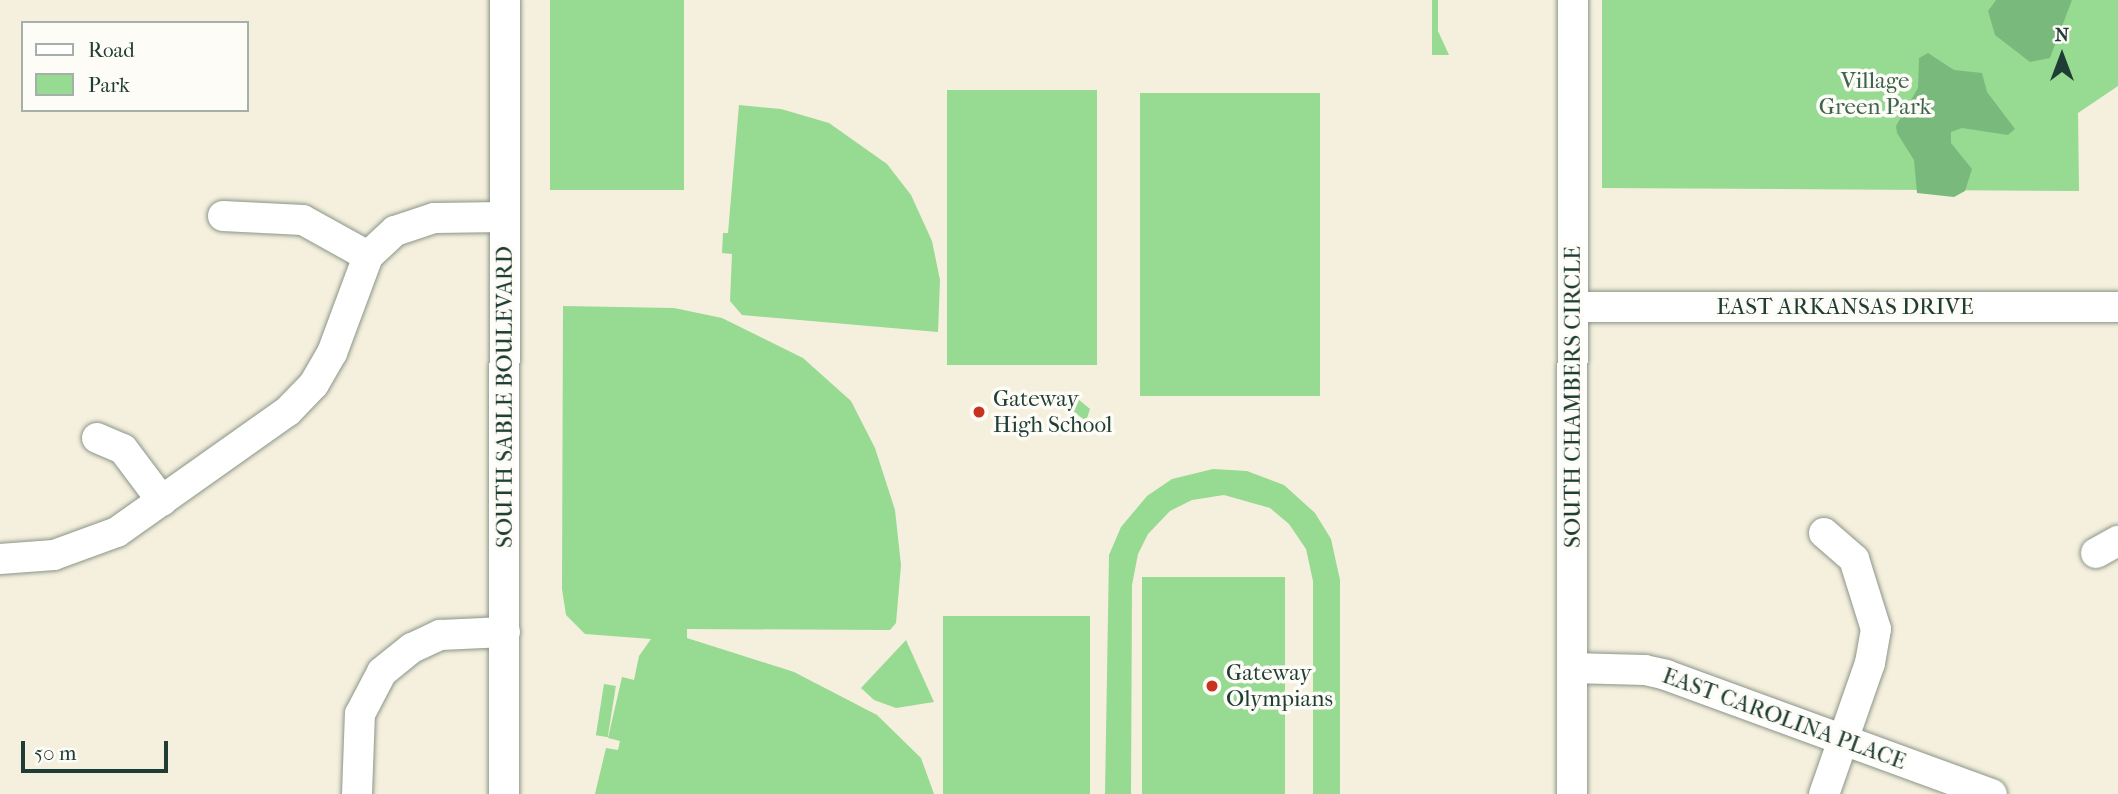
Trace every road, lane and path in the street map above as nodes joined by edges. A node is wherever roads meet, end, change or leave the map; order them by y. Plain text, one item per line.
1 (505, 0) edge
2 (1573, 0) edge
3 (223, 216) dead end
4 (505, 217) junction
5 (368, 256) junction
6 (1573, 307) junction
7 (2118, 307) edge
8 (97, 438) dead end
9 (162, 501) junction
10 (1824, 533) dead end
11 (0, 559) edge
12 (505, 632) junction
13 (1572, 668) junction
14 (1843, 740) junction
15 (358, 794) edge
16 (504, 794) edge
17 (1572, 794) edge
18 (1824, 794) edge
19 (1992, 794) edge

1 - 4 street, SOUTH SABLE BOULEVARD
2 - 6 street, SOUTH CHAMBERS CIRCLE
3 - 5 street
4 - 5 street
4 - 12 street, SOUTH SABLE BOULEVARD
5 - 9 street
6 - 7 street, EAST ARKANSAS DRIVE
6 - 13 street, SOUTH CHAMBERS CIRCLE
8 - 9 street
9 - 11 street
10 - 14 street
12 - 15 street
12 - 16 street, SOUTH SABLE BOULEVARD
13 - 14 street, EAST CAROLINA PLACE
13 - 17 street, SOUTH CHAMBERS CIRCLE
14 - 18 street
14 - 19 street, EAST CAROLINA PLACE

